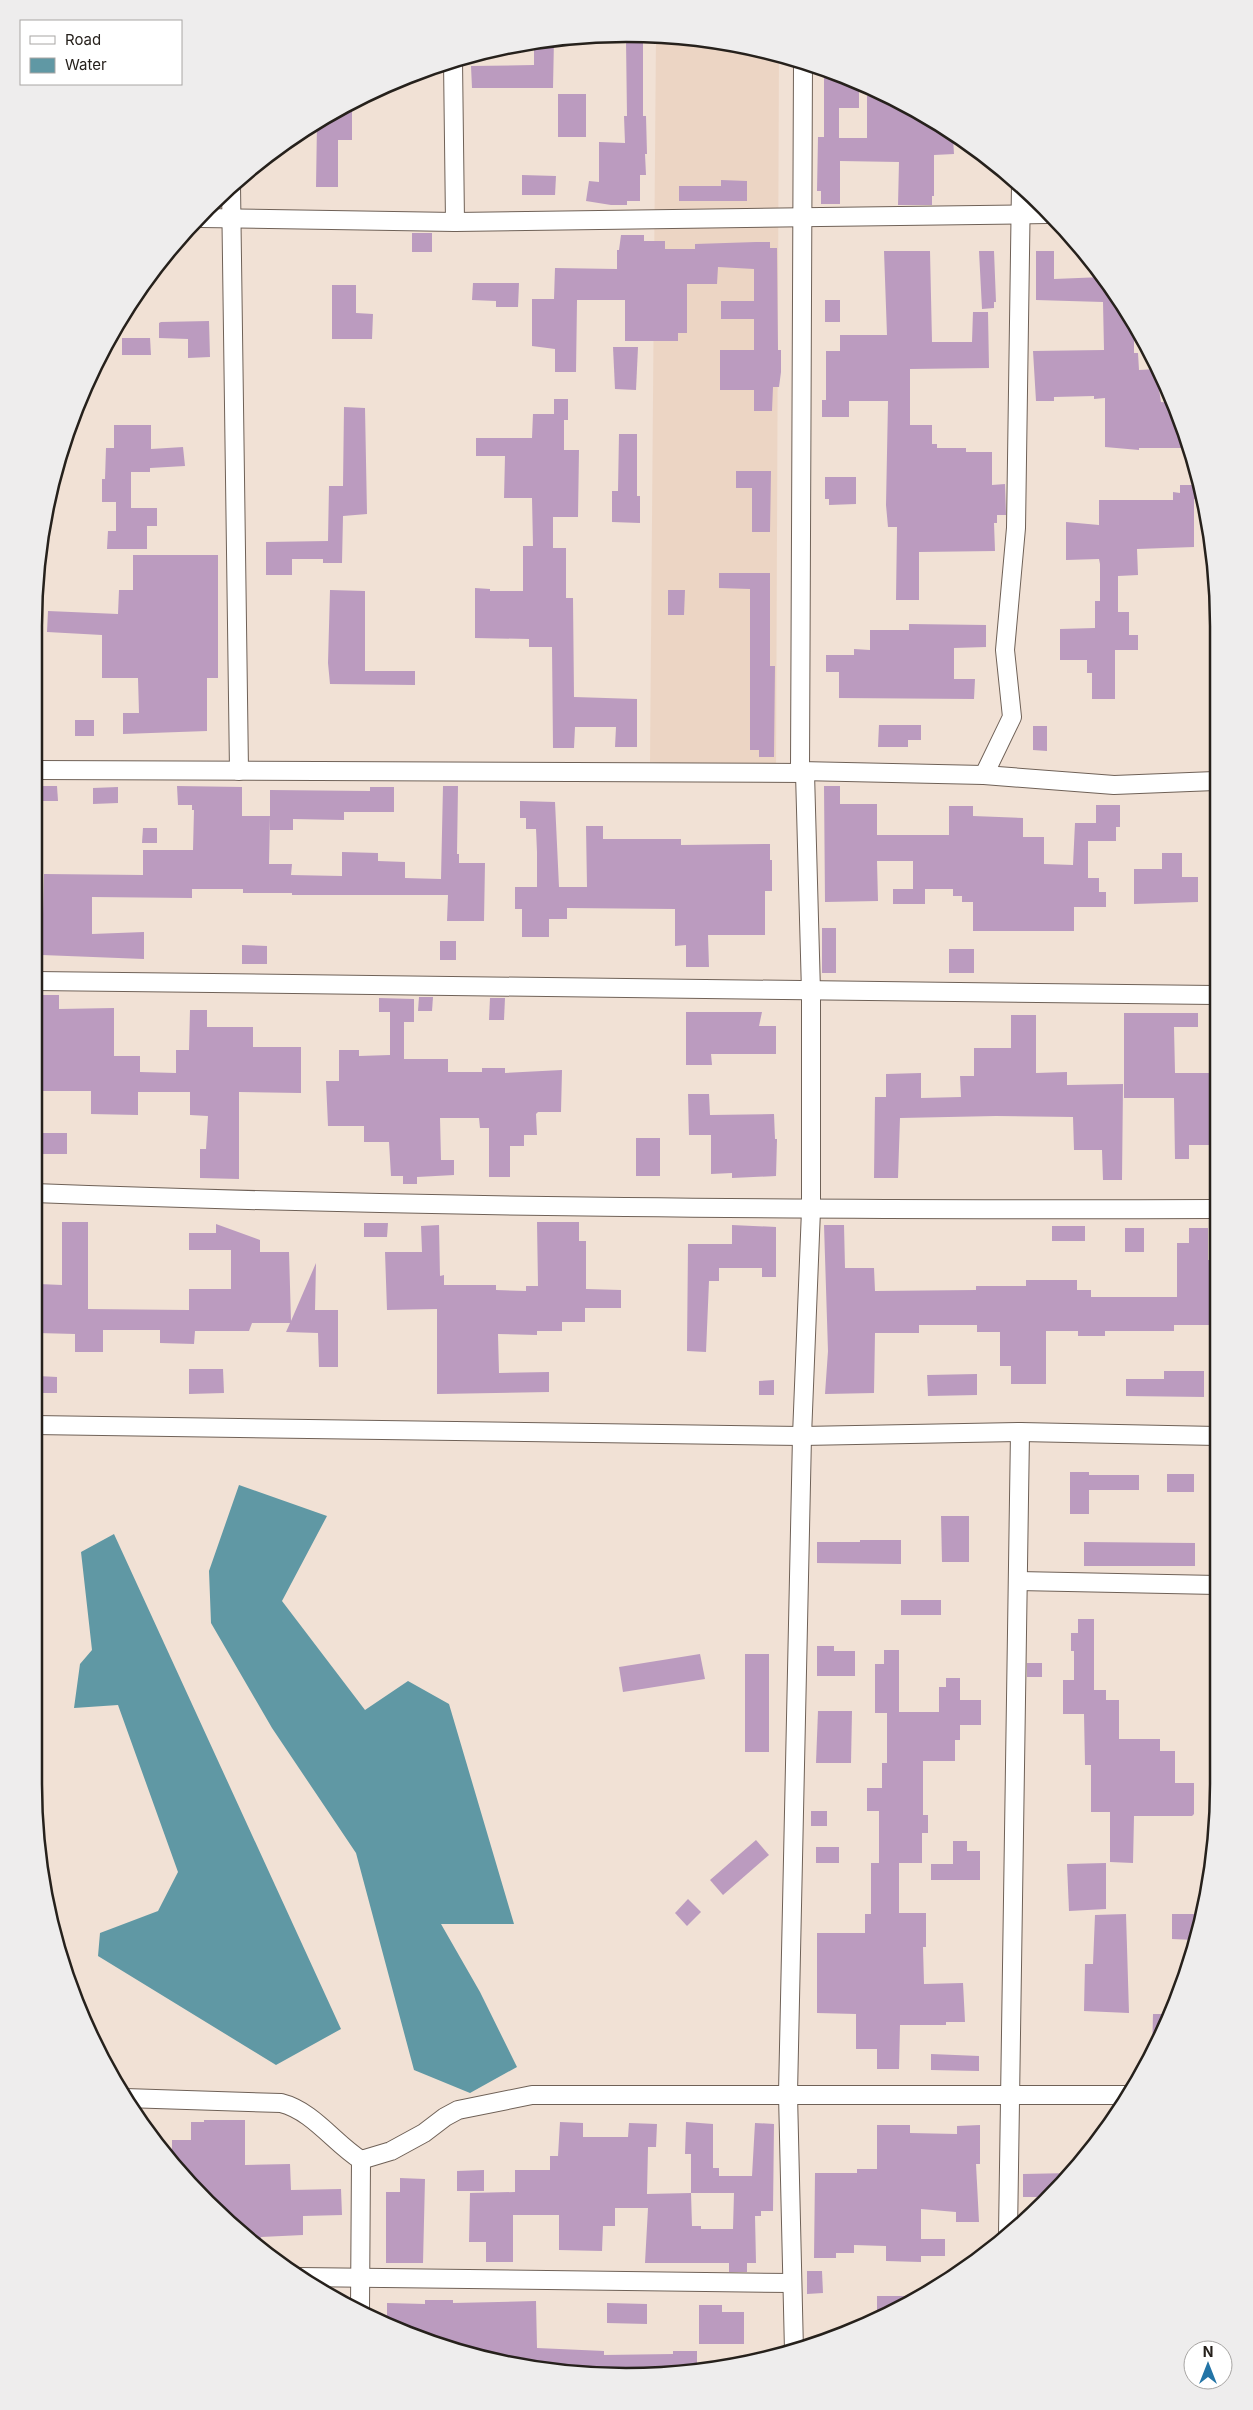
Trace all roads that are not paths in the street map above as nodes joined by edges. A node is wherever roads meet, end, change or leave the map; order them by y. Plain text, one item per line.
1 (453, 69) edge
2 (803, 70) edge
3 (231, 197) edge
4 (1022, 197) edge
5 (1021, 214) junction
6 (1039, 214) edge
7 (802, 216) junction
8 (210, 218) edge
9 (230, 218) junction
10 (455, 222) junction
11 (42, 770) edge
12 (239, 771) junction
13 (803, 772) junction
14 (984, 775) junction
15 (1210, 781) edge
16 (42, 981) edge
17 (812, 992) junction
18 (1210, 995) edge
19 (42, 1193) edge
20 (1210, 1209) edge
21 (810, 1210) junction
22 (42, 1425) edge
23 (1020, 1432) junction
24 (802, 1436) junction
25 (1210, 1436) edge
26 (1018, 1581) junction
27 (1210, 1585) edge
28 (788, 2094) junction
29 (1010, 2095) junction
30 (1120, 2095) edge
31 (135, 2098) edge
32 (361, 2160) junction
33 (1008, 2226) edge
34 (315, 2277) edge
35 (360, 2278) junction
36 (792, 2283) junction
37 (360, 2303) edge
38 (794, 2343) edge

1 - 10 street
2 - 7 street
3 - 9 street
4 - 5 street
5 - 6 street
5 - 7 street
5 - 14 street
7 - 10 street
7 - 13 street
8 - 9 street
9 - 10 street
9 - 12 street
11 - 12 street
12 - 13 street
13 - 14 street
13 - 17 street
14 - 15 street
16 - 17 street
17 - 18 street
17 - 21 street
19 - 21 street
20 - 21 street
21 - 24 street
22 - 24 street
23 - 24 street
23 - 25 street
23 - 26 street
24 - 28 street
26 - 27 street
26 - 29 street
28 - 29 street
28 - 32 street
28 - 36 street
29 - 30 street
29 - 33 street
31 - 32 street
32 - 35 street
34 - 35 street
35 - 36 street
35 - 37 street
36 - 38 street

